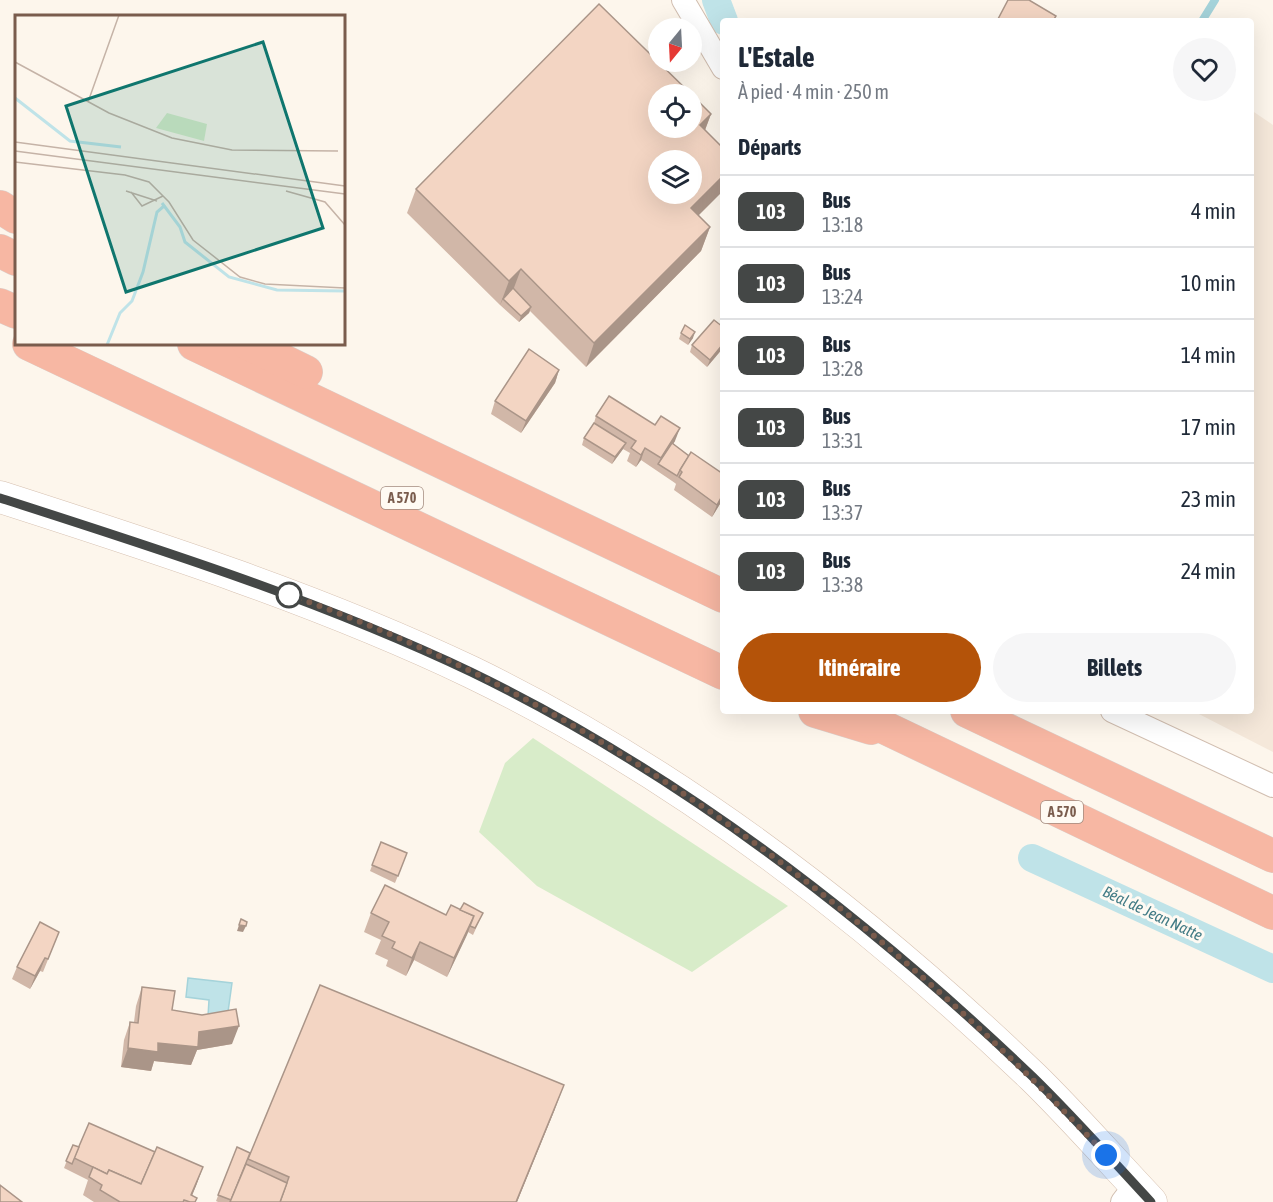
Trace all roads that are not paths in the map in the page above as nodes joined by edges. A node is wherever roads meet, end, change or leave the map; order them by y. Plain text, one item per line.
1 (683, 0) edge
2 (720, 63) edge
3 (0, 207) edge
4 (15, 216) edge
5 (0, 251) edge
6 (15, 258) edge
7 (0, 304) edge
8 (15, 312) edge
9 (0, 330) edge
10 (15, 338) edge
11 (31, 345) edge
12 (83, 345) edge
13 (196, 345) edge
14 (251, 345) edge
15 (0, 498) edge
16 (720, 593) edge
17 (720, 594) edge
18 (720, 650) edge
19 (720, 672) edge
20 (825, 714) edge
21 (856, 714) edge
22 (972, 714) edge
23 (1118, 714) edge
24 (913, 741) junction
25 (1273, 786) edge
26 (1273, 856) edge
27 (1273, 913) edge
28 (1136, 1196) edge

1 - 2 street
3 - 4 highway
5 - 6 highway
7 - 8 highway
9 - 10 highway
11 - 19 highway
12 - 18 highway, A 570
13 - 17 highway
14 - 16 highway
15 - 28 main road
20 - 24 highway
21 - 24 highway, A 570
22 - 26 highway
23 - 25 street
24 - 27 highway, A 570

